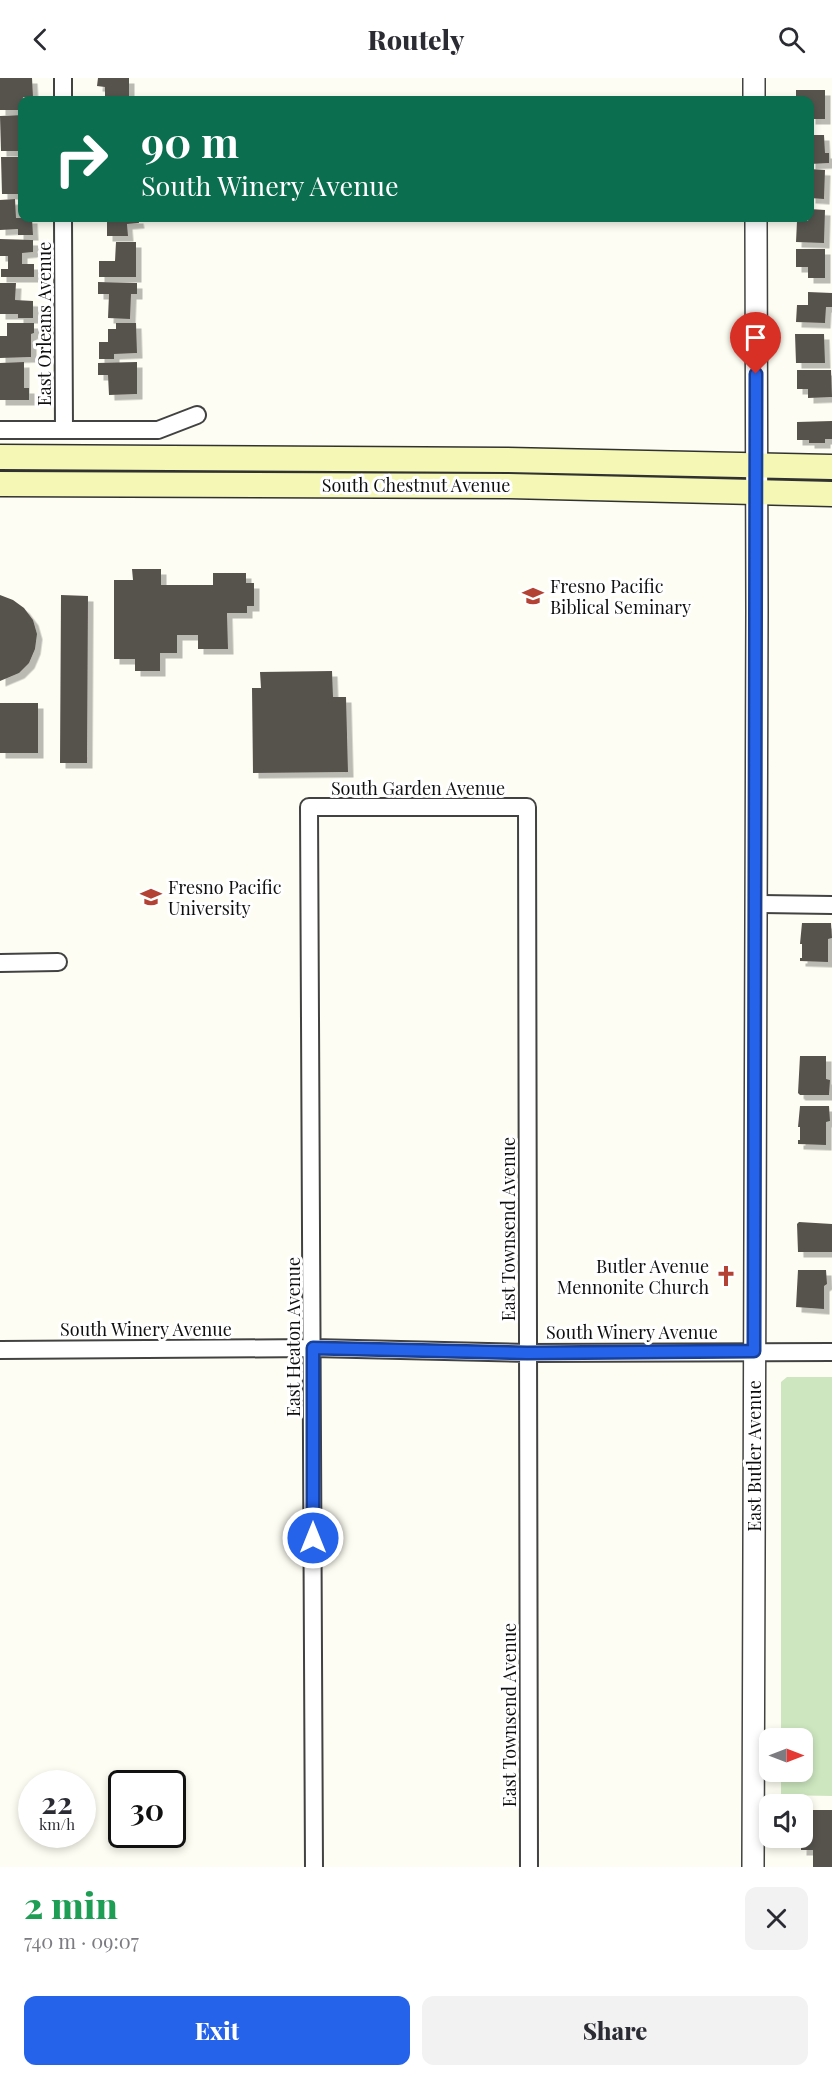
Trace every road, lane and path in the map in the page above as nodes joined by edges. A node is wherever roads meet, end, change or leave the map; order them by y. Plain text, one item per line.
1 (63, 78) edge
2 (754, 78) edge
3 (63, 96) edge
4 (754, 96) edge
5 (63, 222) edge
6 (756, 222) edge
7 (197, 415) dead end
8 (0, 430) edge
9 (64, 430) junction
10 (0, 457) edge
11 (756, 466) junction
12 (832, 467) edge
13 (0, 484) edge
14 (756, 493) junction
15 (832, 494) edge
16 (309, 807) joint
17 (527, 807) joint
18 (755, 904) junction
19 (832, 905) edge
20 (0, 963) edge
21 (58, 963) dead end
22 (313, 1348) junction
23 (0, 1350) edge
24 (754, 1351) junction
25 (832, 1352) edge
26 (527, 1353) junction
27 (315, 1867) edge
28 (529, 1867) edge
29 (753, 1867) edge

1 - 3 street
2 - 4 street
5 - 9 street, East Orleans Avenue
6 - 11 street, East Butler Avenue
7 - 9 street
8 - 9 street
10 - 11 main road, South Chestnut Avenue
11 - 12 main road, South Chestnut Avenue
11 - 14 street, East Butler Avenue
13 - 14 main road, South Chestnut Avenue
14 - 15 main road, South Chestnut Avenue
14 - 18 street, East Butler Avenue
16 - 17 street, South Garden Avenue
16 - 22 street, East Heaton Avenue
17 - 26 street, East Townsend Avenue
18 - 19 street
18 - 24 street, East Butler Avenue
20 - 21 street
22 - 23 street, South Winery Avenue
22 - 26 street, South Winery Avenue
22 - 27 street, East Heaton Avenue
24 - 25 street, South Winery Avenue
24 - 26 street, South Winery Avenue
24 - 29 street, East Butler Avenue
26 - 28 street, East Townsend Avenue

